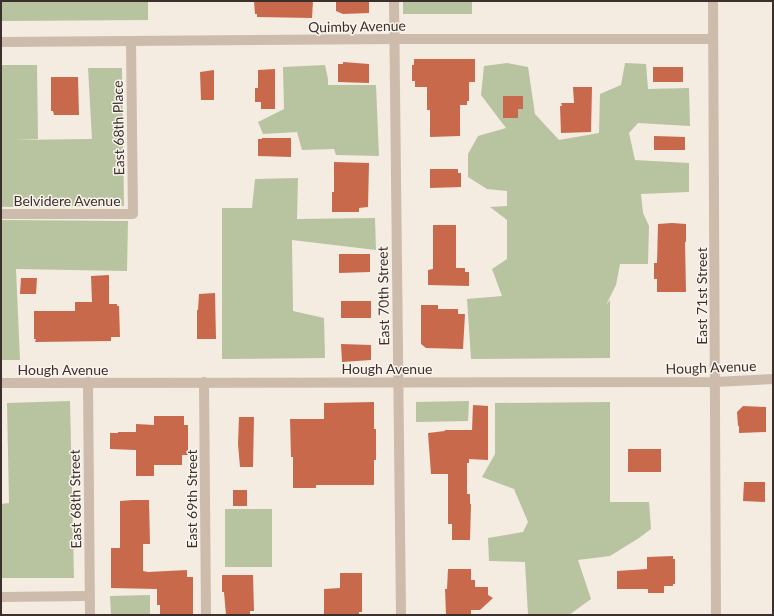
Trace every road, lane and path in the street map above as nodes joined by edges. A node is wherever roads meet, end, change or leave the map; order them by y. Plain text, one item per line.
1 (394, 1) edge
2 (713, 1) edge
3 (394, 40) junction
4 (713, 40) junction
5 (1, 42) edge
6 (131, 42) junction
7 (1, 214) edge
8 (133, 214) joint
9 (773, 379) edge
10 (88, 382) junction
11 (204, 382) junction
12 (398, 382) junction
13 (716, 382) junction
14 (1, 383) edge
15 (90, 596) junction
16 (1, 597) edge
17 (90, 615) edge
18 (206, 615) edge
19 (401, 615) edge
20 (716, 615) edge

1 - 3 street, East 70th Street
2 - 4 street, East 71st Street
3 - 4 street, Quimby Avenue
3 - 6 street, Quimby Avenue
3 - 12 street, East 70th Street
4 - 13 street, East 71st Street
5 - 6 street, Quimby Avenue
6 - 8 street, East 68th Place
7 - 8 street, Belvidere Avenue
9 - 13 street, Hough Avenue
10 - 11 street, Hough Avenue
10 - 14 street, Hough Avenue
10 - 15 street, East 68th Street
11 - 12 street, Hough Avenue
11 - 18 street, East 69th Street
12 - 13 street, Hough Avenue
12 - 19 street, East 70th Street
13 - 20 street, East 71st Street
15 - 16 street
15 - 17 street, East 68th Street

